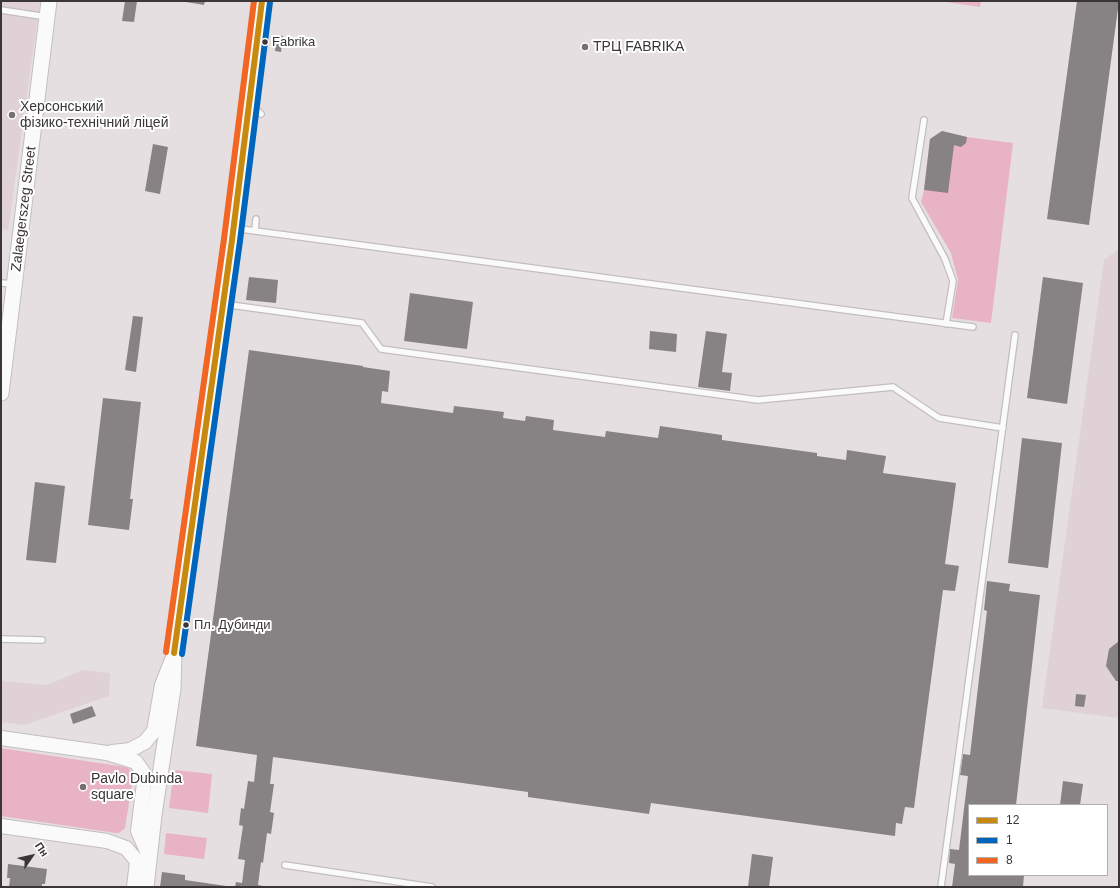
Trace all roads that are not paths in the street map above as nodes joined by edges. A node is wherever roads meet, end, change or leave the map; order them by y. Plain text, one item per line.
1 (49, 1) edge
2 (262, 1) edge
3 (1, 10) edge
4 (47, 17) junction
5 (248, 102) junction
6 (262, 114) dead end
7 (924, 120) dead end
8 (256, 219) dead end
9 (233, 228) junction
10 (255, 231) junction
11 (8, 284) edge
12 (223, 304) junction
13 (946, 324) junction
14 (973, 327) dead end
15 (1015, 335) dead end
16 (4, 339) edge
17 (1, 393) edge
18 (1003, 428) junction
19 (1, 639) edge
20 (42, 640) dead end
21 (174, 653) junction
22 (1, 738) edge
23 (107, 753) junction
24 (154, 815) junction
25 (1, 826) edge
26 (138, 831) junction
27 (107, 841) junction
28 (149, 856) junction
29 (285, 865) dead end
30 (134, 887) edge
31 (146, 887) edge
32 (432, 887) edge
33 (941, 887) edge

1 - 4 main road, Zalaegerszeg Street
2 - 5 main road
3 - 4 lane
4 - 11 main road, Zalaegerszeg Street
5 - 6 lane
5 - 9 main road
7 - 13 lane
8 - 10 lane
9 - 10 lane
9 - 12 main road
10 - 13 lane
11 - 16 main road, Zalaegerszeg Street
12 - 18 lane
12 - 21 main road
13 - 14 lane
15 - 18 lane
16 - 17 main road, Zalaegerszeg Street
18 - 33 lane
19 - 20 lane
21 - 23 street
21 - 24 main road
22 - 23 street
23 - 26 street
24 - 26 street
24 - 28 main road
25 - 27 street
26 - 27 street
26 - 28 street
27 - 30 street
28 - 31 main road
29 - 32 lane

